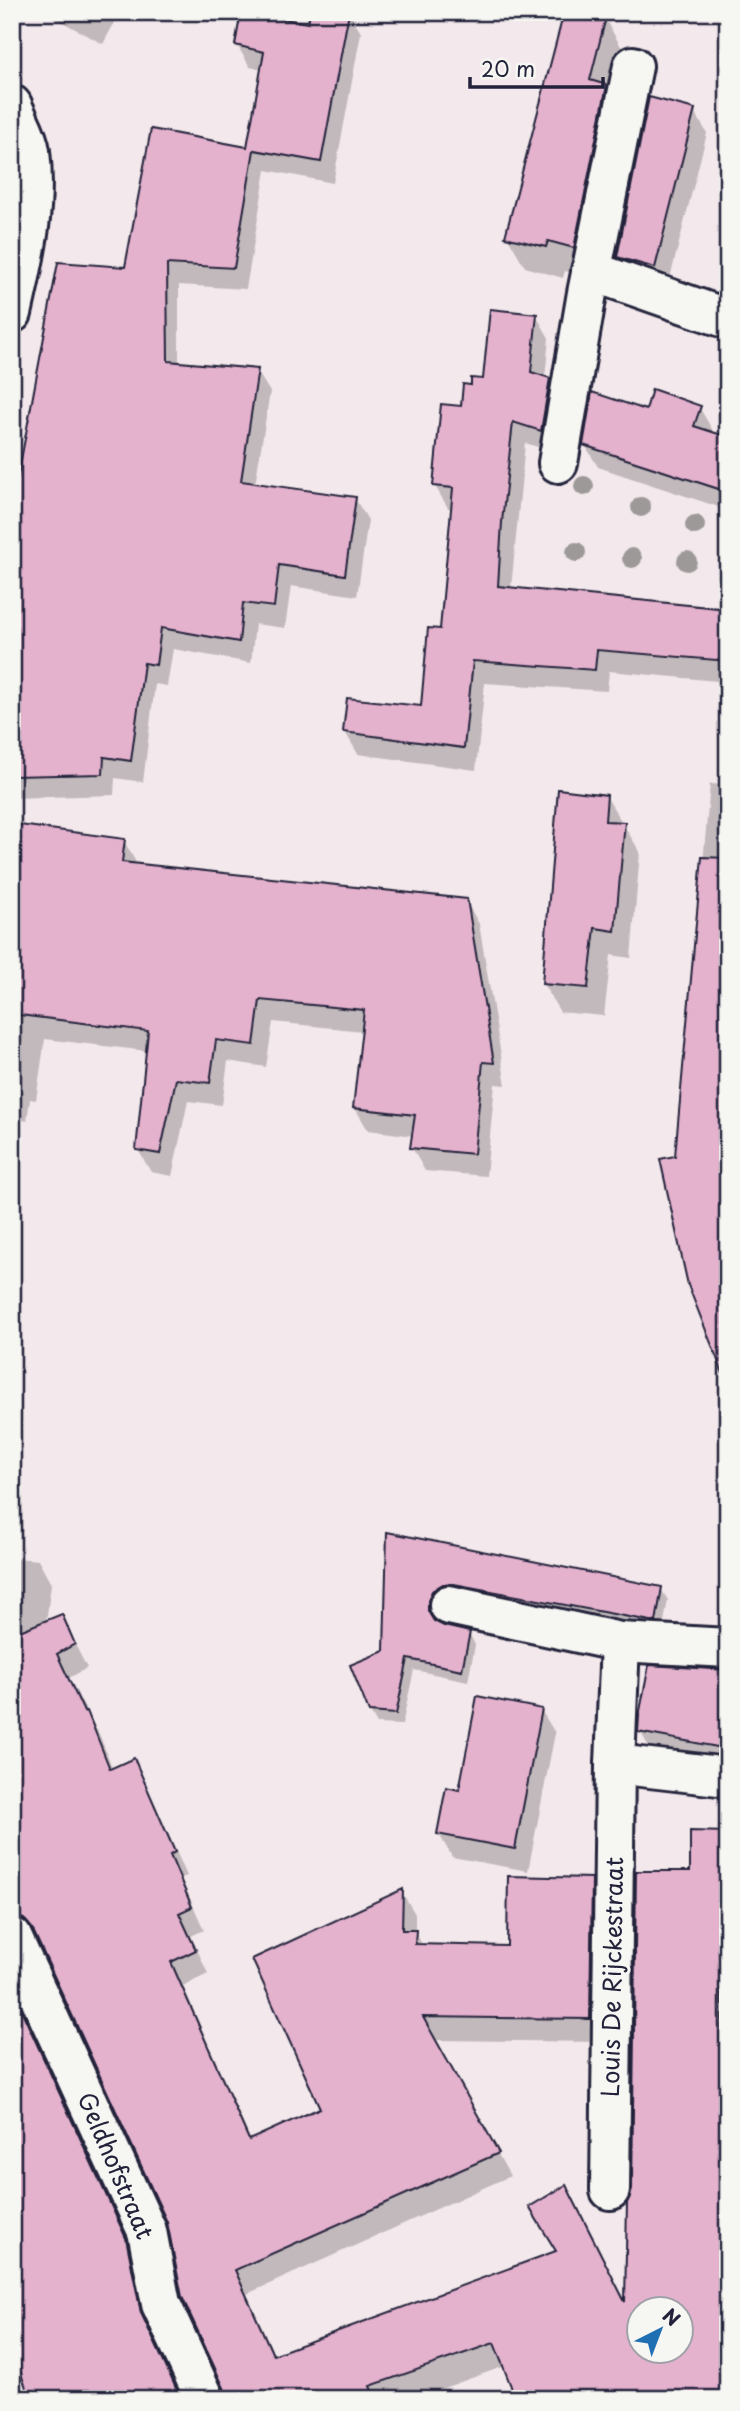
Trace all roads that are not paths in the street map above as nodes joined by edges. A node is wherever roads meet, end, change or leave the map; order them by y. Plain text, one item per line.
1 (633, 66) dead end
2 (12, 105) edge
3 (591, 271) junction
4 (12, 313) edge
5 (728, 319) edge
6 (558, 464) dead end
7 (449, 1605) dead end
8 (620, 1642) junction
9 (728, 1648) edge
10 (615, 1764) junction
11 (728, 1777) edge
12 (12, 1937) edge
13 (610, 2190) dead end
14 (205, 2399) edge

1 - 3 street
2 - 4 street
3 - 5 street
3 - 6 street
7 - 8 street
8 - 9 street
8 - 10 street, Louis De Rijckestraat
10 - 11 street
10 - 13 street, Louis De Rijckestraat
12 - 14 street, Geldhofstraat

